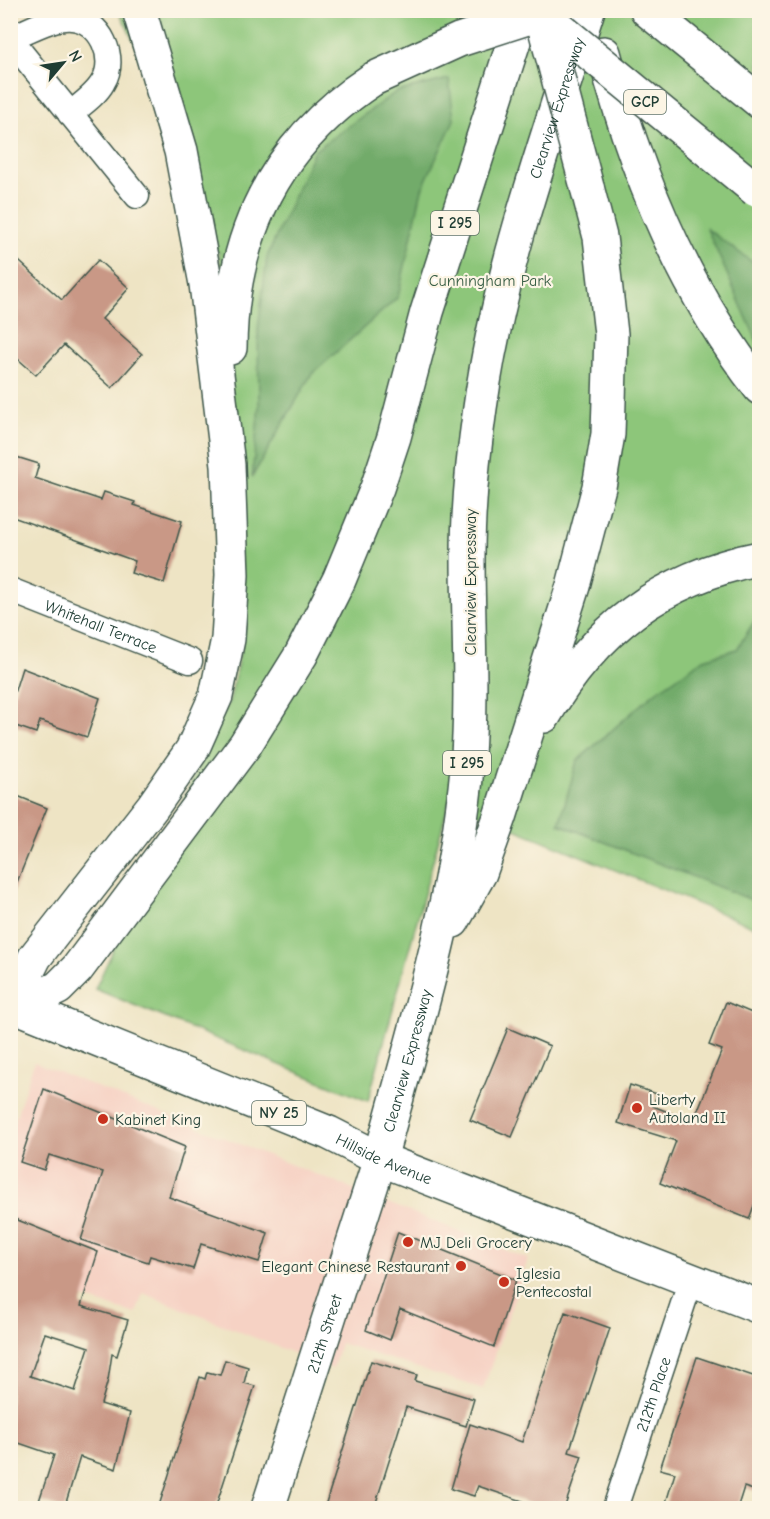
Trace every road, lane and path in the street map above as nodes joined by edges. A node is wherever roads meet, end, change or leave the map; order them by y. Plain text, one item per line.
1 (140, 10) edge
2 (524, 10) edge
3 (539, 10) edge
4 (552, 10) edge
5 (590, 10) edge
6 (647, 10) edge
7 (10, 38) edge
8 (759, 102) edge
9 (70, 114) junction
10 (758, 191) edge
11 (137, 196) dead end
12 (759, 388) edge
13 (231, 524) junction
14 (759, 558) edge
15 (10, 590) edge
16 (190, 661) dead end
17 (500, 817) junction
18 (438, 947) junction
19 (13, 1008) edge
20 (380, 1159) junction
21 (692, 1280) junction
22 (759, 1307) edge
23 (268, 1509) edge
24 (615, 1509) edge

1 - 13 main road
2 - 19 main road, I 295
3 - 10 main road, GCP, bridge
3 - 17 main road, bridge
4 - 13 main road, bridge
5 - 12 main road, bridge
5 - 18 main road, Clearview Expressway / I 295
6 - 8 main road
7 - 9 street
7 - 9 street
9 - 11 street
13 - 19 main road
14 - 17 main road
15 - 16 street, Whitehall Terrace
17 - 18 main road
18 - 20 main road, Clearview Expressway / I 295
19 - 20 main road, Hillside Avenue / NY 25
20 - 21 main road, Hillside Avenue / NY 25
20 - 23 main road, 212th Street
21 - 22 main road, Hillside Avenue / NY 25
21 - 24 street, 212th Place

